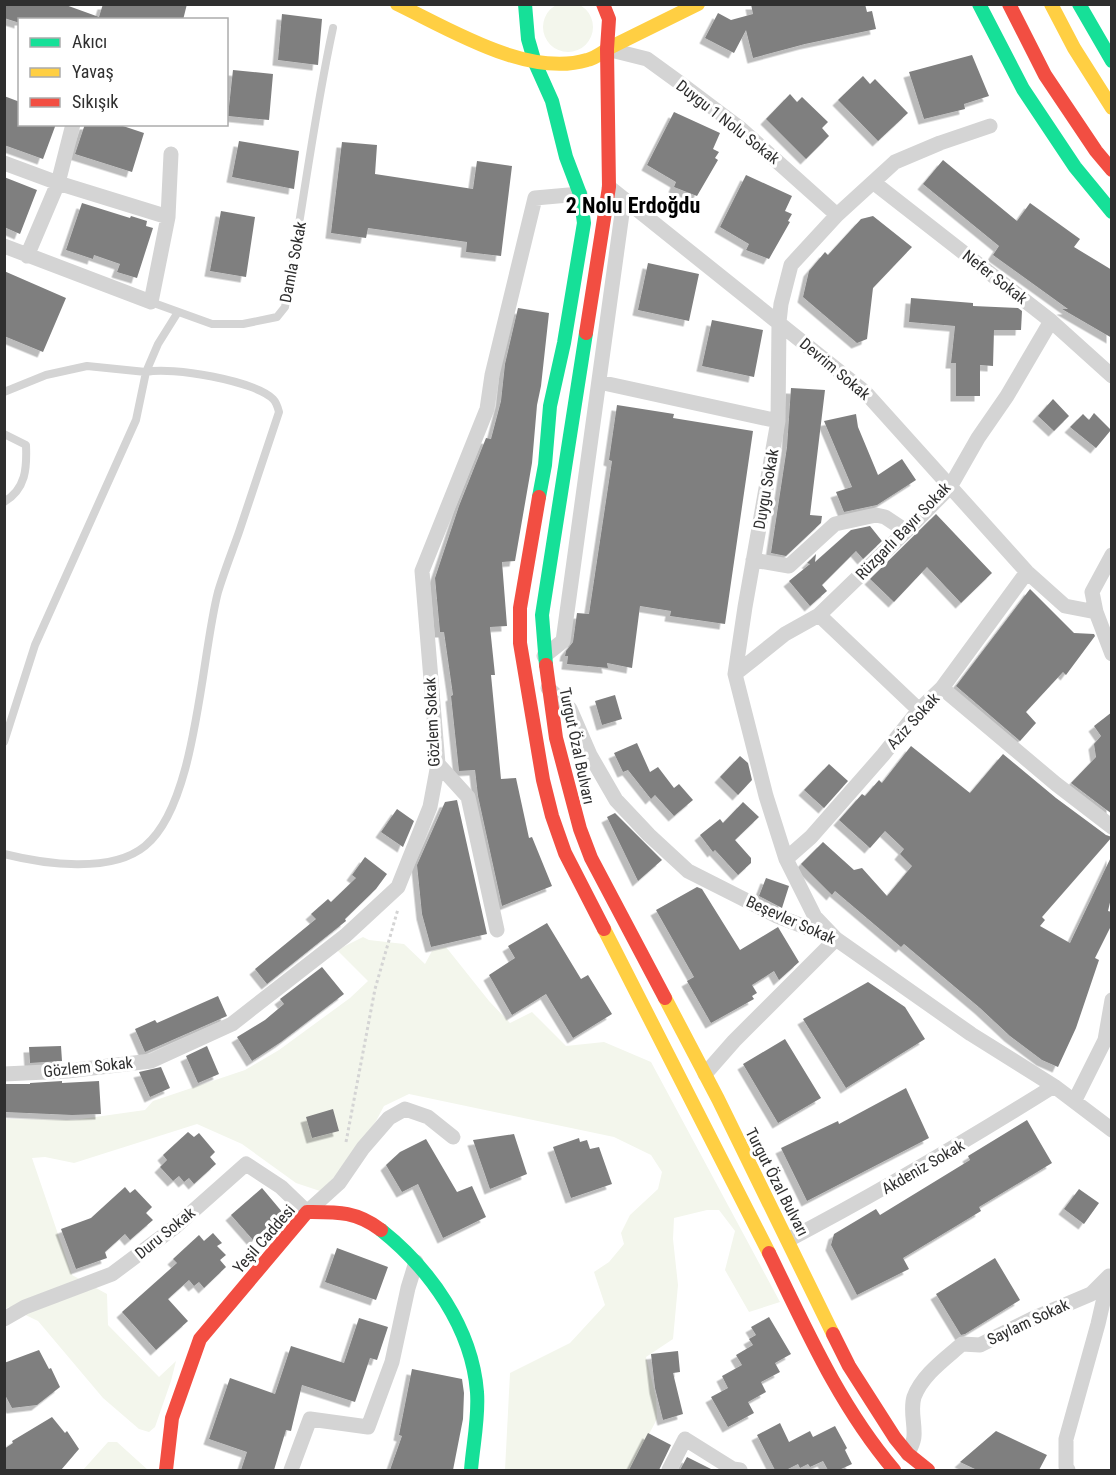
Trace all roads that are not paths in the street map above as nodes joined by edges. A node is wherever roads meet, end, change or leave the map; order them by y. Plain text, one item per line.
1 (396, 4) edge
2 (525, 4) edge
3 (603, 4) edge
4 (698, 4) edge
5 (979, 4) edge
6 (1009, 4) edge
7 (1052, 4) edge
8 (1079, 4) edge
9 (333, 28) dead end
10 (608, 49) junction
11 (1112, 61) edge
12 (535, 63) junction
13 (1112, 108) edge
14 (72, 126) edge
15 (990, 126) dead end
16 (171, 154) dead end
17 (4, 163) edge
18 (1112, 170) edge
19 (873, 182) junction
20 (58, 183) junction
21 (609, 187) junction
22 (580, 194) junction
23 (624, 199) junction
24 (1112, 212) edge
25 (837, 215) junction
26 (168, 217) junction
27 (4, 246) edge
28 (27, 256) junction
29 (151, 302) junction
30 (178, 312) junction
31 (1051, 321) junction
32 (779, 322) junction
33 (146, 372) junction
34 (1112, 376) edge
35 (599, 382) junction
36 (4, 393) edge
37 (778, 421) junction
38 (4, 434) edge
39 (950, 486) junction
40 (4, 502) edge
41 (906, 531) junction
42 (1112, 555) edge
43 (753, 560) junction
44 (1027, 572) junction
45 (1096, 612) junction
46 (819, 615) junction
47 (1112, 654) edge
48 (544, 656) junction
49 (735, 674) junction
50 (548, 688) junction
51 (942, 688) junction
52 (919, 710) junction
53 (4, 742) edge
54 (438, 764) junction
55 (1112, 826) edge
56 (4, 854) edge
57 (786, 859) junction
58 (497, 930) dead end
59 (836, 939) junction
60 (1112, 1000) edge
61 (4, 1074) edge
62 (705, 1074) junction
63 (1054, 1086) junction
64 (1075, 1101) junction
65 (1112, 1130) edge
66 (453, 1137) dead end
67 (307, 1212) junction
68 (788, 1240) junction
69 (416, 1262) junction
70 (1110, 1274) edge
71 (4, 1319) edge
72 (908, 1454) junction
73 (166, 1470) edge
74 (291, 1470) edge
75 (471, 1470) edge
76 (669, 1470) edge
77 (740, 1470) edge
78 (894, 1470) edge
79 (928, 1470) edge
80 (1068, 1470) edge

1 - 12 street
2 - 12 street
3 - 10 street, Turgut Özal Bulvarı
4 - 10 street
5 - 24 street
6 - 18 street
7 - 13 street
8 - 11 street
9 - 30 lane, Damla Sokak
10 - 12 street
10 - 21 street, Turgut Özal Bulvarı
10 - 25 street, Duygu 1 Nolu Sokak
12 - 22 street
14 - 20 street
15 - 19 street, Duygu Sokak
16 - 26 street
17 - 20 street
19 - 25 street, Duygu Sokak
19 - 31 street, Nefer Sokak
20 - 26 street
20 - 28 street
21 - 23 street, Devrim Sokak
21 - 48 street, Turgut Özal Bulvarı
22 - 54 street, Gözlem Sokak
22 - 78 street
23 - 32 street, Devrim Sokak
23 - 35 street
25 - 32 street, Duygu Sokak
26 - 29 street
27 - 28 street, Damla Sokak
28 - 29 street, Damla Sokak
29 - 30 lane, Damla Sokak
30 - 33 lane
31 - 34 street, Nefer Sokak
31 - 39 street, Rüzgarlı Bayır Sokak
32 - 37 street, Duygu Sokak
32 - 39 street, Devrim Sokak
33 - 36 lane
33 - 53 lane
33 - 56 lane
35 - 37 street
35 - 48 street
37 - 43 street, Duygu Sokak
38 - 40 lane
39 - 41 street, Rüzgarlı Bayır Sokak
39 - 44 street, Devrim Sokak
41 - 43 street
41 - 46 street, Rüzgarlı Bayır Sokak
42 - 45 street
43 - 49 street, Duygu Sokak
44 - 45 street, Devrim Sokak
44 - 51 street, Aziz Sokak
45 - 47 street
46 - 49 street, Rüzgarlı Bayır Sokak
46 - 52 street
48 - 50 street, Turgut Özal Bulvarı
49 - 57 street, Duygu Sokak
50 - 59 street, Beşevler Sokak
50 - 62 street, Turgut Özal Bulvarı
51 - 52 street, Aziz Sokak
51 - 55 street
52 - 57 street, Aziz Sokak
54 - 58 street
54 - 61 street, Gözlem Sokak
57 - 59 street, Duygu Sokak
59 - 62 street
59 - 63 street, Beşevler Sokak
60 - 64 street
62 - 68 street, Turgut Özal Bulvarı
63 - 64 street, Beşevler Sokak
63 - 68 street, Akdeniz Sokak
64 - 65 street, Beşevler Sokak
66 - 67 street
67 - 69 street, Yeşil Caddesi
67 - 71 street, Duru Sokak
67 - 73 street, Yeşil Caddesi
68 - 72 street, Turgut Özal Bulvarı
69 - 74 street
69 - 75 street, Yeşil Caddesi
70 - 72 street, Saylam Sokak
70 - 80 street
72 - 79 street, Turgut Özal Bulvarı
76 - 77 street

